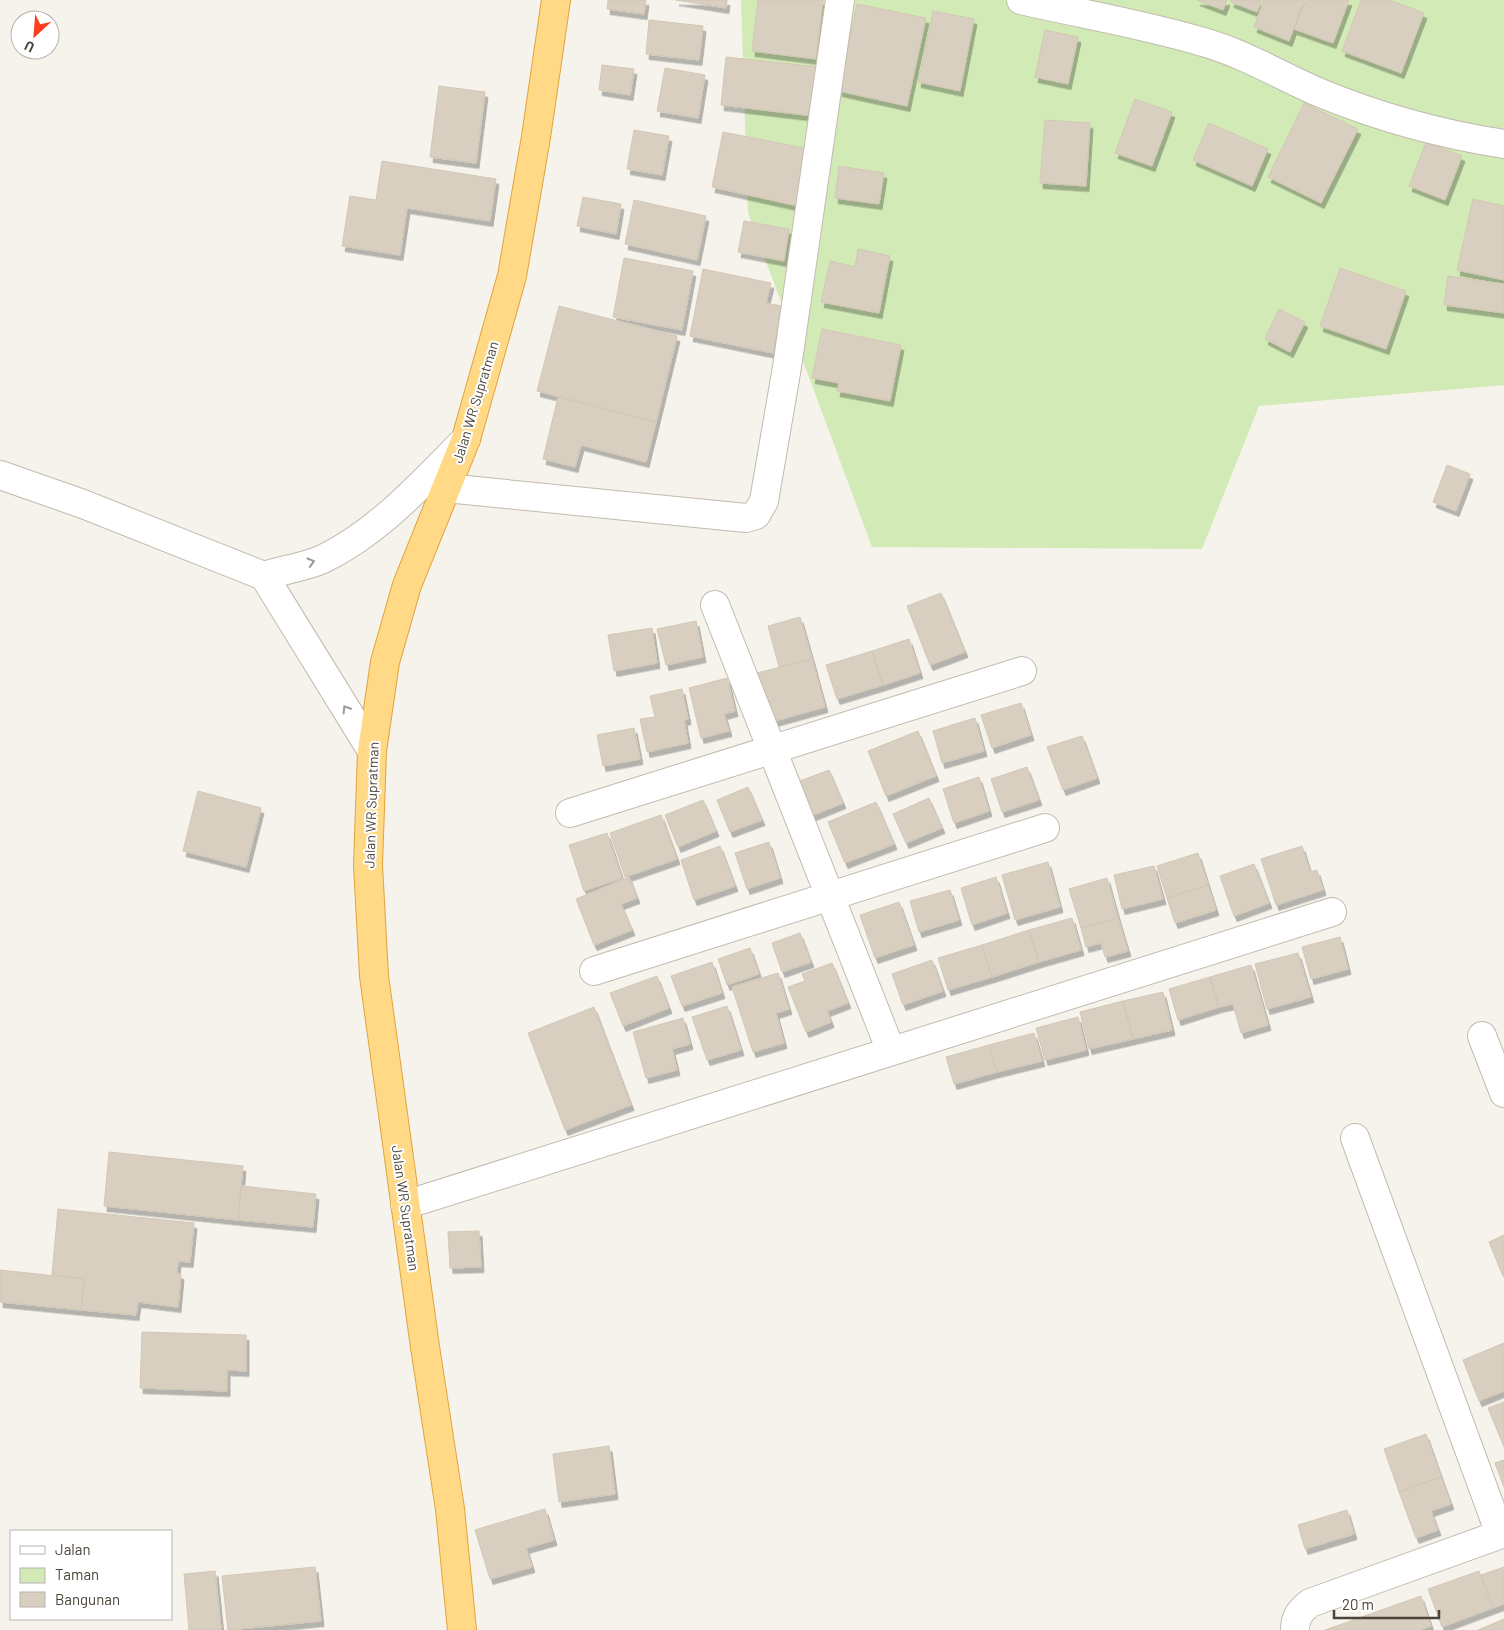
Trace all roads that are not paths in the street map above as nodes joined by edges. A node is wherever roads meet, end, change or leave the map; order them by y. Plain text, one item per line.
1 (556, 0) edge
2 (840, 0) edge
3 (1021, 0) edge
4 (1504, 144) edge
5 (466, 439) junction
6 (0, 475) edge
7 (446, 488) junction
8 (264, 576) junction
9 (715, 605) dead end
10 (1022, 671) dead end
11 (772, 749) junction
12 (372, 751) junction
13 (570, 813) dead end
14 (1044, 828) dead end
15 (830, 896) junction
16 (1332, 912) dead end
17 (594, 971) dead end
18 (1482, 1036) dead end
19 (891, 1051) junction
20 (1504, 1093) edge
21 (1355, 1138) dead end
22 (405, 1205) junction
23 (1502, 1533) edge
24 (462, 1630) edge
25 (1295, 1630) edge

1 - 5 highway, Jalan WR Supratman
2 - 7 street
3 - 4 street
5 - 7 highway, Jalan WR Supratman
8 -> 5 street
6 - 8 street
7 - 12 highway, Jalan WR Supratman
12 -> 8 street
9 - 11 street
10 - 11 street
11 - 13 street
11 - 15 street
12 - 22 highway, Jalan WR Supratman
14 - 15 street
15 - 17 street
15 - 19 street
16 - 19 street
18 - 20 street
19 - 22 street
21 - 23 street
22 - 24 highway, Jalan WR Supratman
23 - 25 street

